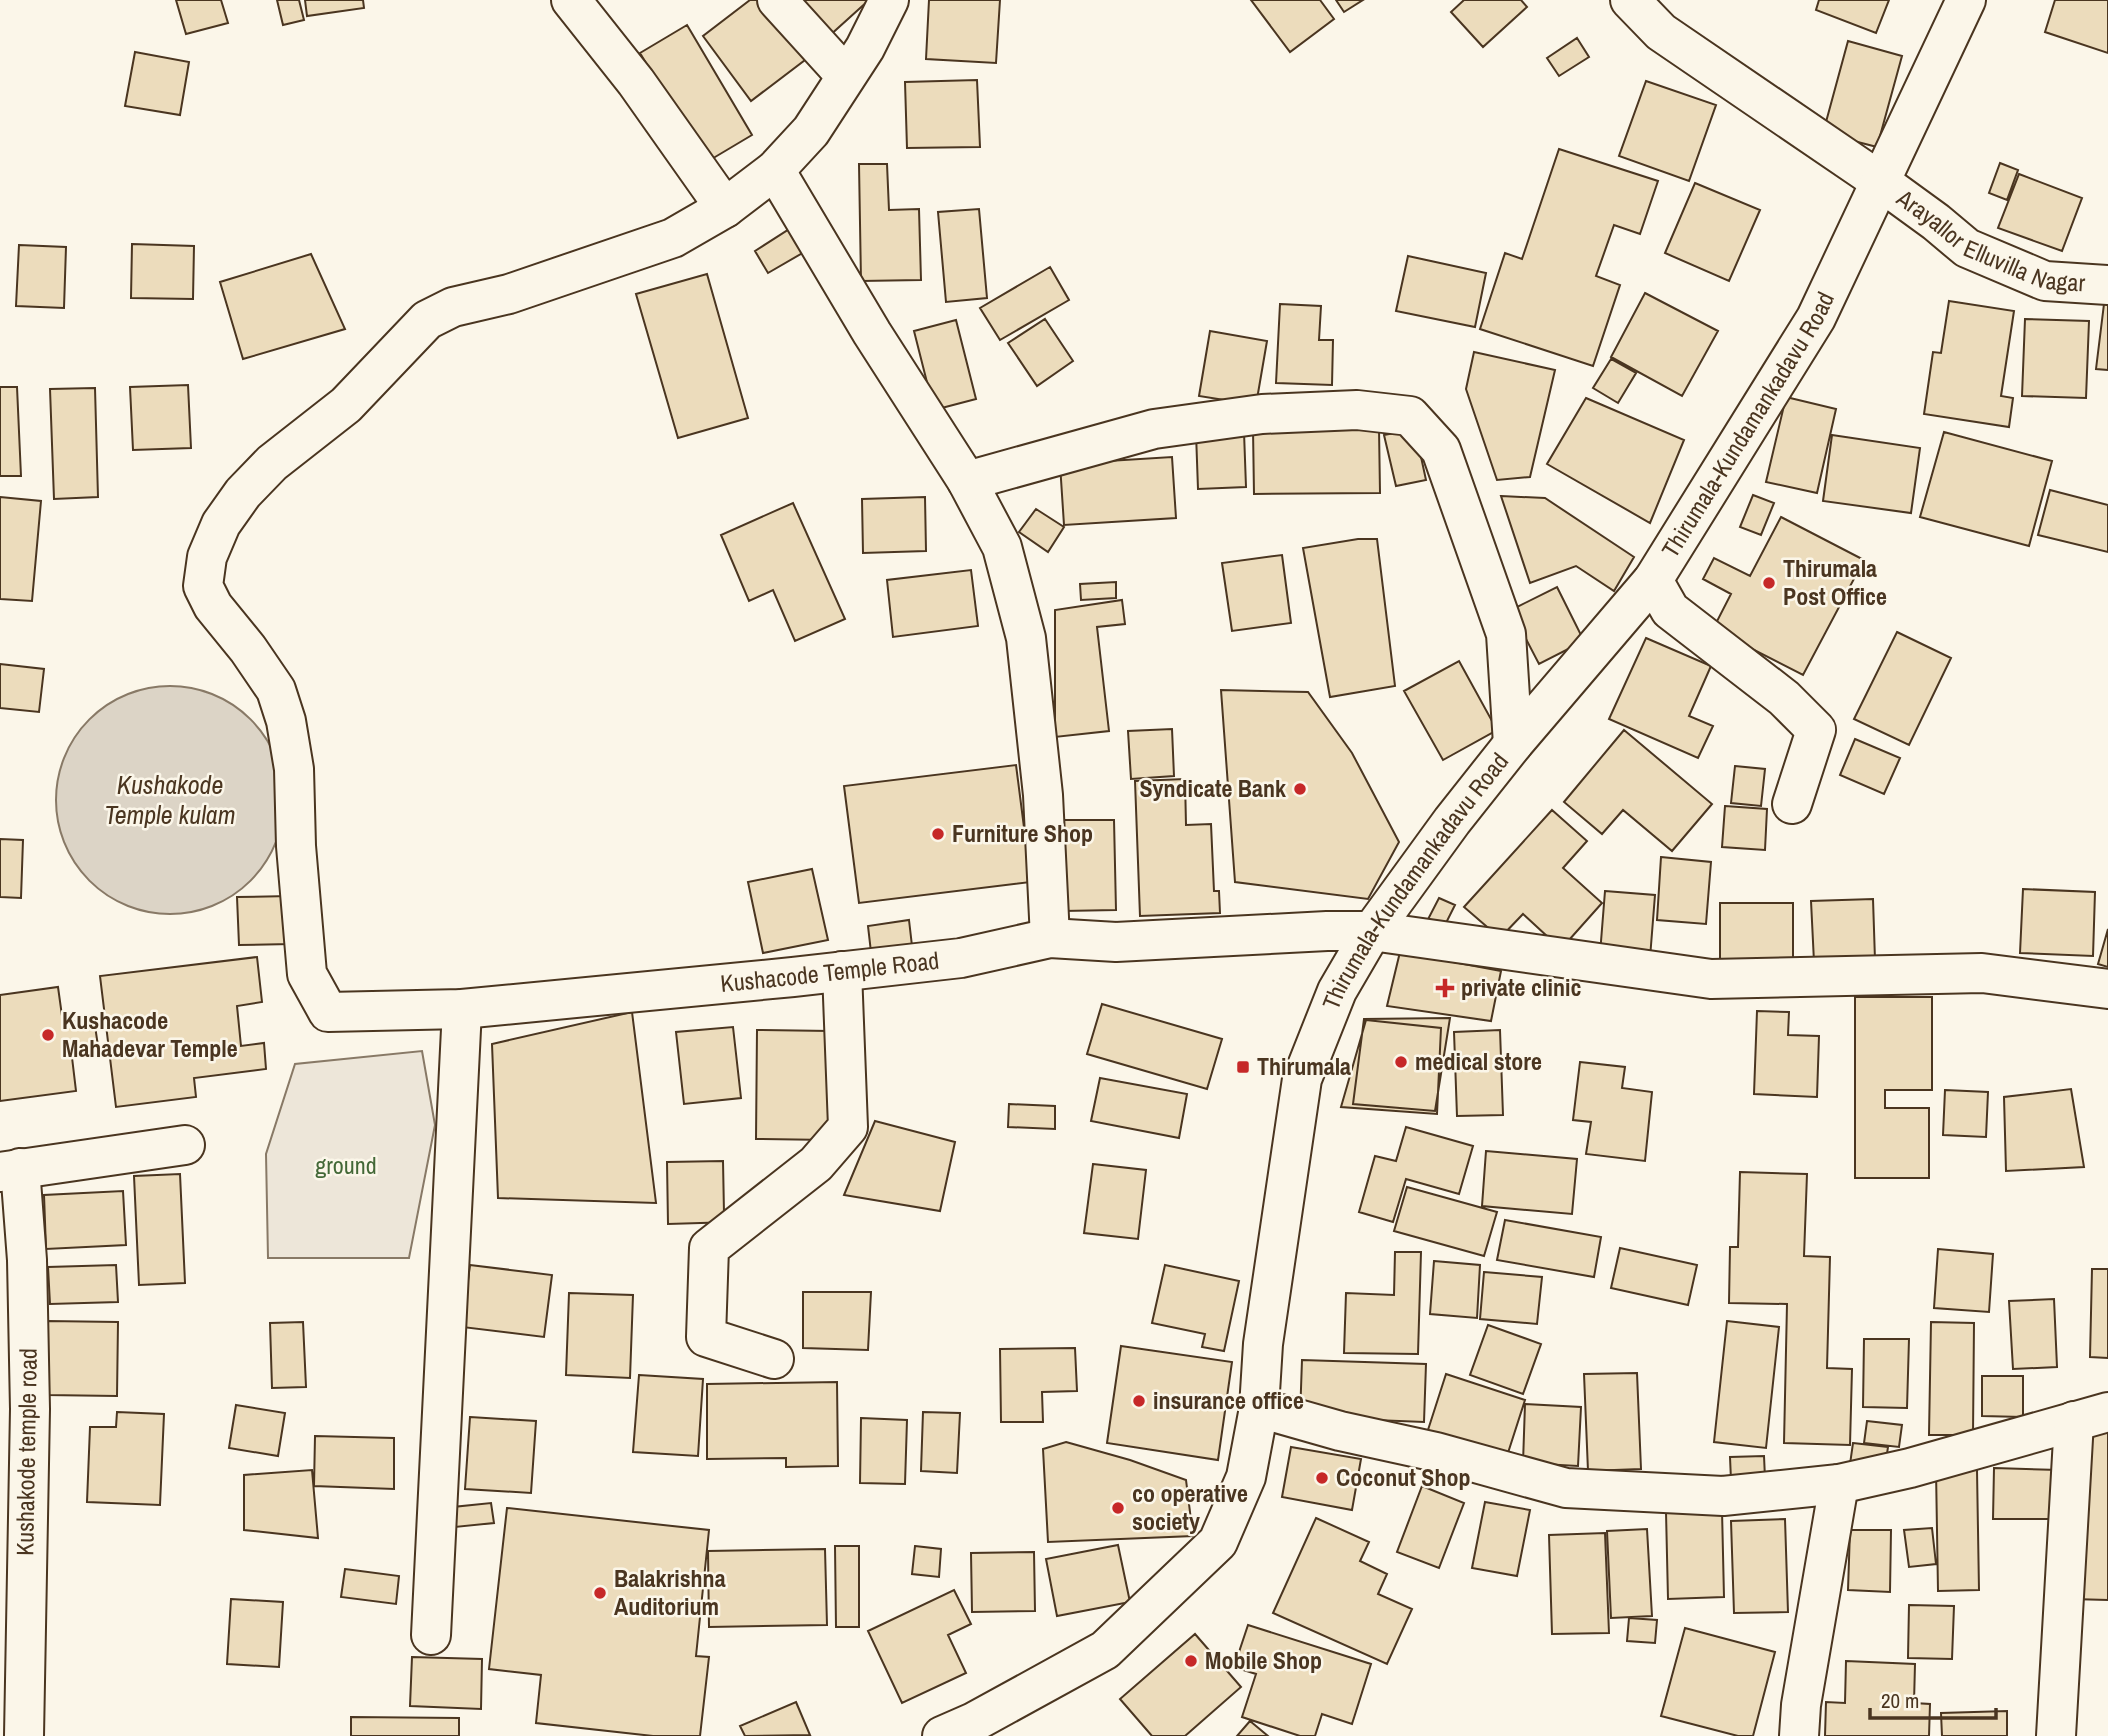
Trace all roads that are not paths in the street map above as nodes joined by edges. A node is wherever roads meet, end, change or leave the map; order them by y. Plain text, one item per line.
1 (571, 0) edge
2 (777, 0) edge
3 (889, 0) edge
4 (1630, 0) edge
5 (1966, 0) edge
6 (846, 76) junction
7 (775, 170) junction
8 (1881, 182) junction
9 (725, 208) junction
10 (2108, 285) edge
11 (967, 481) junction
12 (1653, 580) junction
13 (1513, 744) junction
14 (1792, 804) dead end
15 (1372, 931) junction
16 (1050, 937) junction
17 (842, 971) junction
18 (2108, 989) edge
19 (462, 1009) junction
20 (184, 1145) dead end
21 (10, 1170) edge
22 (14, 1303) edge
23 (774, 1359) dead end
24 (1259, 1408) junction
25 (2091, 1417) edge
26 (1839, 1484) junction
27 (431, 1635) dead end
28 (24, 1736) edge
29 (942, 1736) edge
30 (1798, 1736) edge
31 (2056, 1736) edge

1 - 9 street
2 - 6 street
3 - 6 street
4 - 8 street, Arayallor Elluvilla Nagar
5 - 8 street, Thirumala-Kundamankadavu Road
6 - 7 street
7 - 9 street
7 - 11 street
8 - 10 street, Arayallor Elluvilla Nagar
8 - 12 street, Thirumala-Kundamankadavu Road
9 - 19 street, Kushacode Temple Road
11 - 13 street
11 - 16 street
12 - 13 street, Thirumala-Kundamankadavu Road
12 - 14 street
13 - 15 street, Thirumala-Kundamankadavu Road
15 - 16 street, Kushacode Temple Road
15 - 18 street, Kushacode Temple Road
15 - 24 street, Thirumala-Kundamankadavu Road
16 - 17 street, Kushacode Temple Road
17 - 19 street, Kushacode Temple Road
17 - 23 street
19 - 27 street
20 - 21 street
21 - 22 street, Kushakode temple road
22 - 28 street, Kushakode temple road
24 - 26 street
24 - 29 street, Thirumala-Kundamankadavu Road
25 - 26 street
25 - 31 street
26 - 30 street

